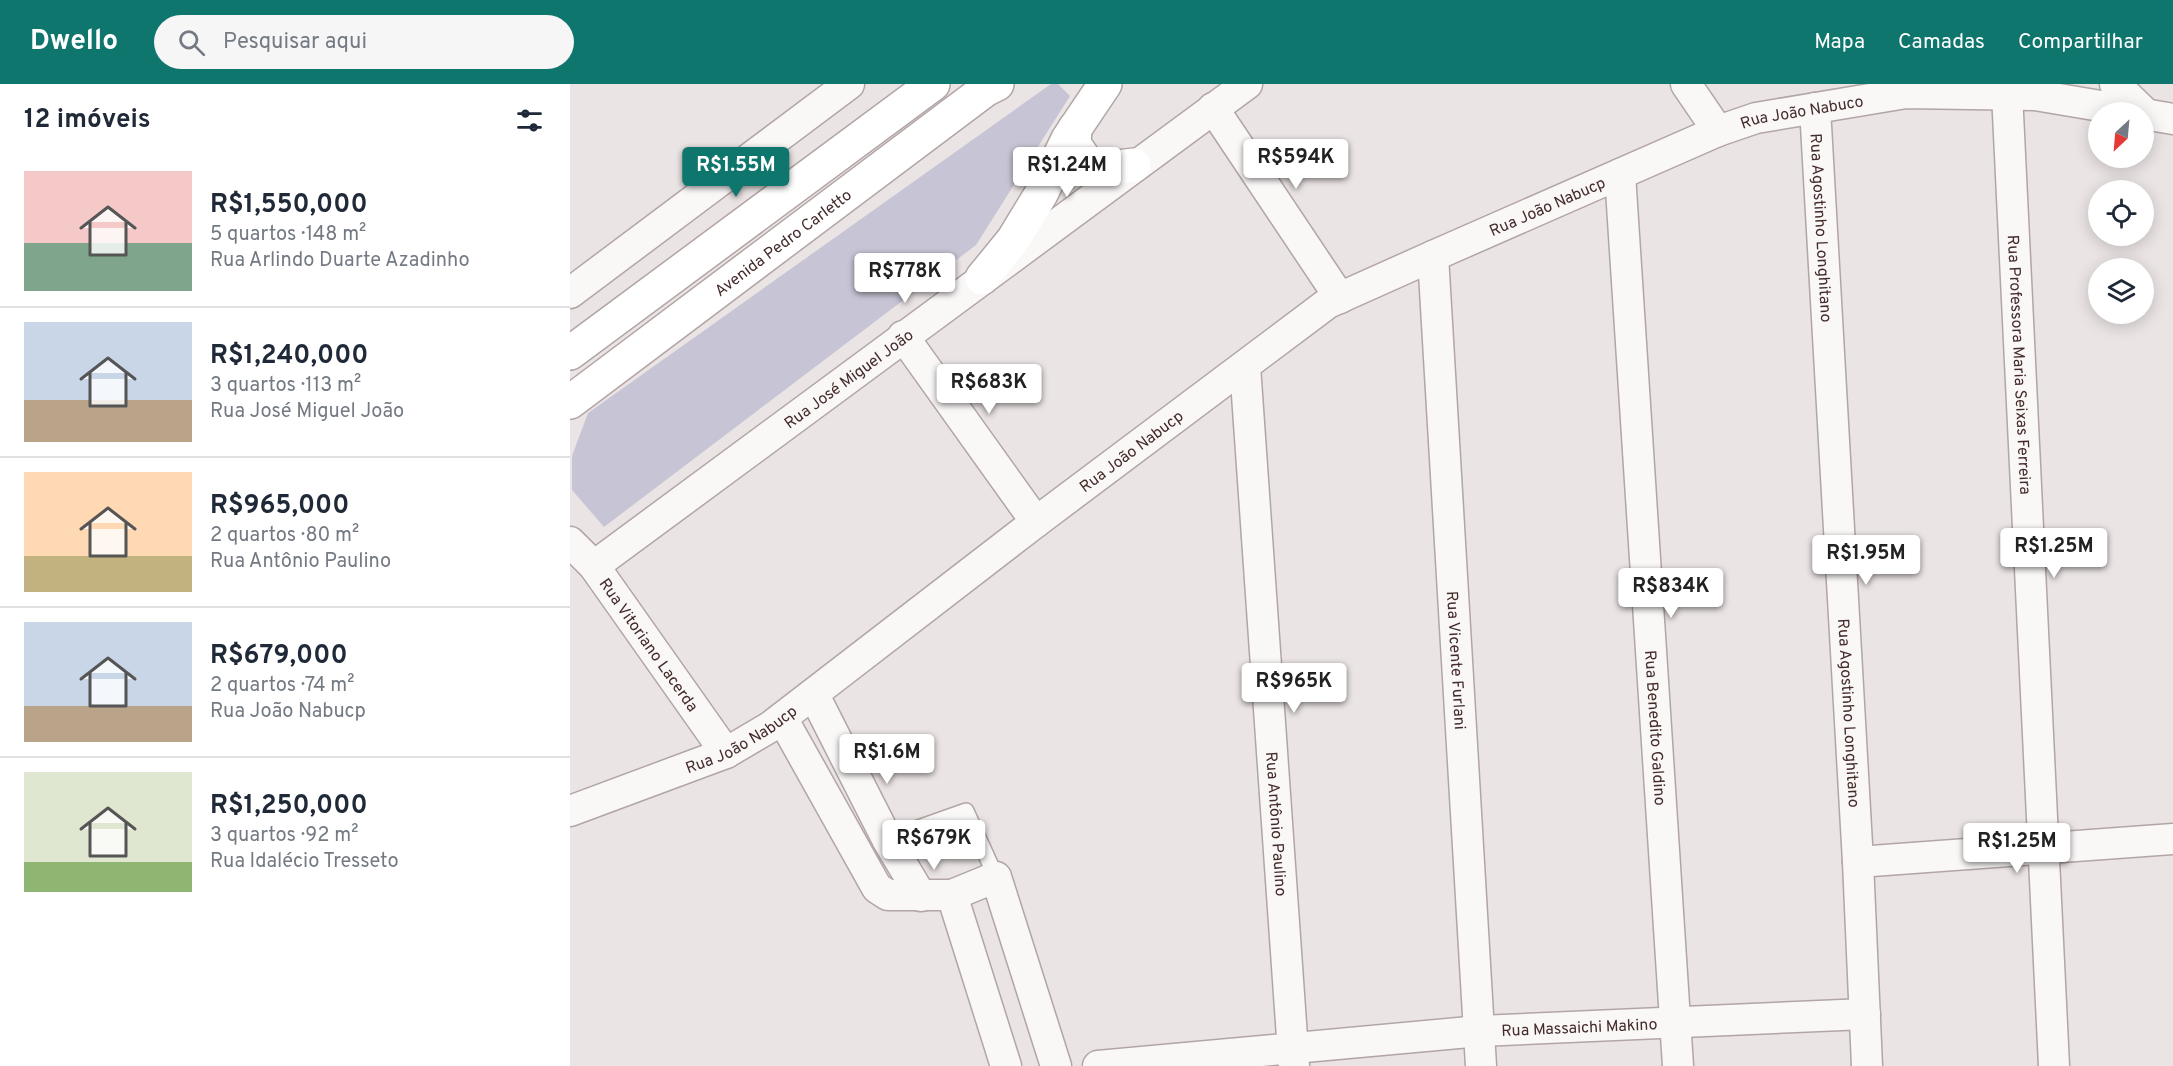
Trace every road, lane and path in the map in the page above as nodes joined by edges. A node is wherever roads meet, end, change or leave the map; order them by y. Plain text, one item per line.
1 (849, 84) edge
2 (933, 84) edge
3 (997, 84) edge
4 (1105, 84) edge
5 (1247, 84) edge
6 (1686, 84) edge
7 (2115, 84) edge
8 (2031, 90) edge
9 (2088, 102) edge
10 (2135, 102) edge
11 (1213, 108) junction
12 (1815, 108) junction
13 (1075, 128) junction
14 (1718, 131) junction
15 (1134, 165) junction
16 (1620, 174) junction
17 (1433, 256) junction
18 (981, 278) junction
19 (570, 293) edge
20 (1340, 298) junction
21 (903, 336) junction
22 (570, 352) edge
23 (1245, 366) junction
24 (570, 402) edge
25 (1036, 522) junction
26 (570, 542) edge
27 (594, 566) junction
28 (814, 695) junction
29 (782, 718) junction
30 (726, 753) junction
31 (570, 811) edge
32 (887, 839) junction
33 (2173, 839) edge
34 (2044, 848) junction
35 (1858, 862) junction
36 (996, 877) junction
37 (952, 895) junction
38 (921, 896) junction
39 (1865, 1014) junction
40 (1676, 1024) junction
41 (1480, 1031) junction
42 (1294, 1057) edge
43 (1006, 1066) edge
44 (1056, 1066) edge
45 (1098, 1066) edge
46 (1481, 1066) edge
47 (1678, 1066) edge
48 (1867, 1066) edge
49 (2054, 1066) edge

1 - 19 street
2 - 22 main road
3 - 24 main road, Avenida Pedro Carletto
4 - 13 main road
5 - 11 street, Rua José Miguel João
6 - 14 street
7 - 10 street
8 - 9 street, Rua João Nabuco
8 - 12 street, Rua João Nabuco
8 - 34 street, Rua Professora Maria Seixas Ferreira
11 - 15 street, Rua José Miguel João
11 - 20 street
12 - 14 street, Rua João Nabuco
12 - 35 street, Rua Agostinho Longhitano
13 - 15 main road
13 - 18 main road
14 - 16 street, Rua João Nabucp
15 - 18 street, Rua José Miguel João
16 - 17 street, Rua João Nabucp
16 - 40 street, Rua Benedito Galdino
17 - 20 street, Rua João Nabucp
17 - 41 street, Rua Vicente Furlani
18 - 21 street, Rua José Miguel João
20 - 23 street, Rua João Nabucp
21 - 25 street
21 - 27 street, Rua José Miguel João
23 - 25 street, Rua João Nabucp
23 - 42 street, Rua Antônio Paulino
25 - 28 street, Rua João Nabucp
26 - 27 street, Rua Vitoriano Lacerda
27 - 30 street, Rua Vitoriano Lacerda
28 - 29 street, Rua João Nabucp
28 - 32 street
29 - 30 street, Rua João Nabucp
29 - 38 street
30 - 31 street, Rua João Nabucp
32 - 36 lane
32 - 38 street
33 - 34 street
34 - 35 street
34 - 49 street, Rua Professora Maria Seixas Ferreira
35 - 39 street, Rua Agostinho Longhitano
36 - 37 street
36 - 44 street
37 - 38 street
37 - 43 street
39 - 40 street, Rua Massaichi Makino
39 - 48 street, Rua Agostinho Longhitano
40 - 41 street, Rua Massaichi Makino
40 - 47 street, Rua Benedito Galdino
41 - 42 street, Rua Massaichi Makino
41 - 46 street, Rua Vicente Furlani
42 - 45 street, Rua Massaichi Makino

